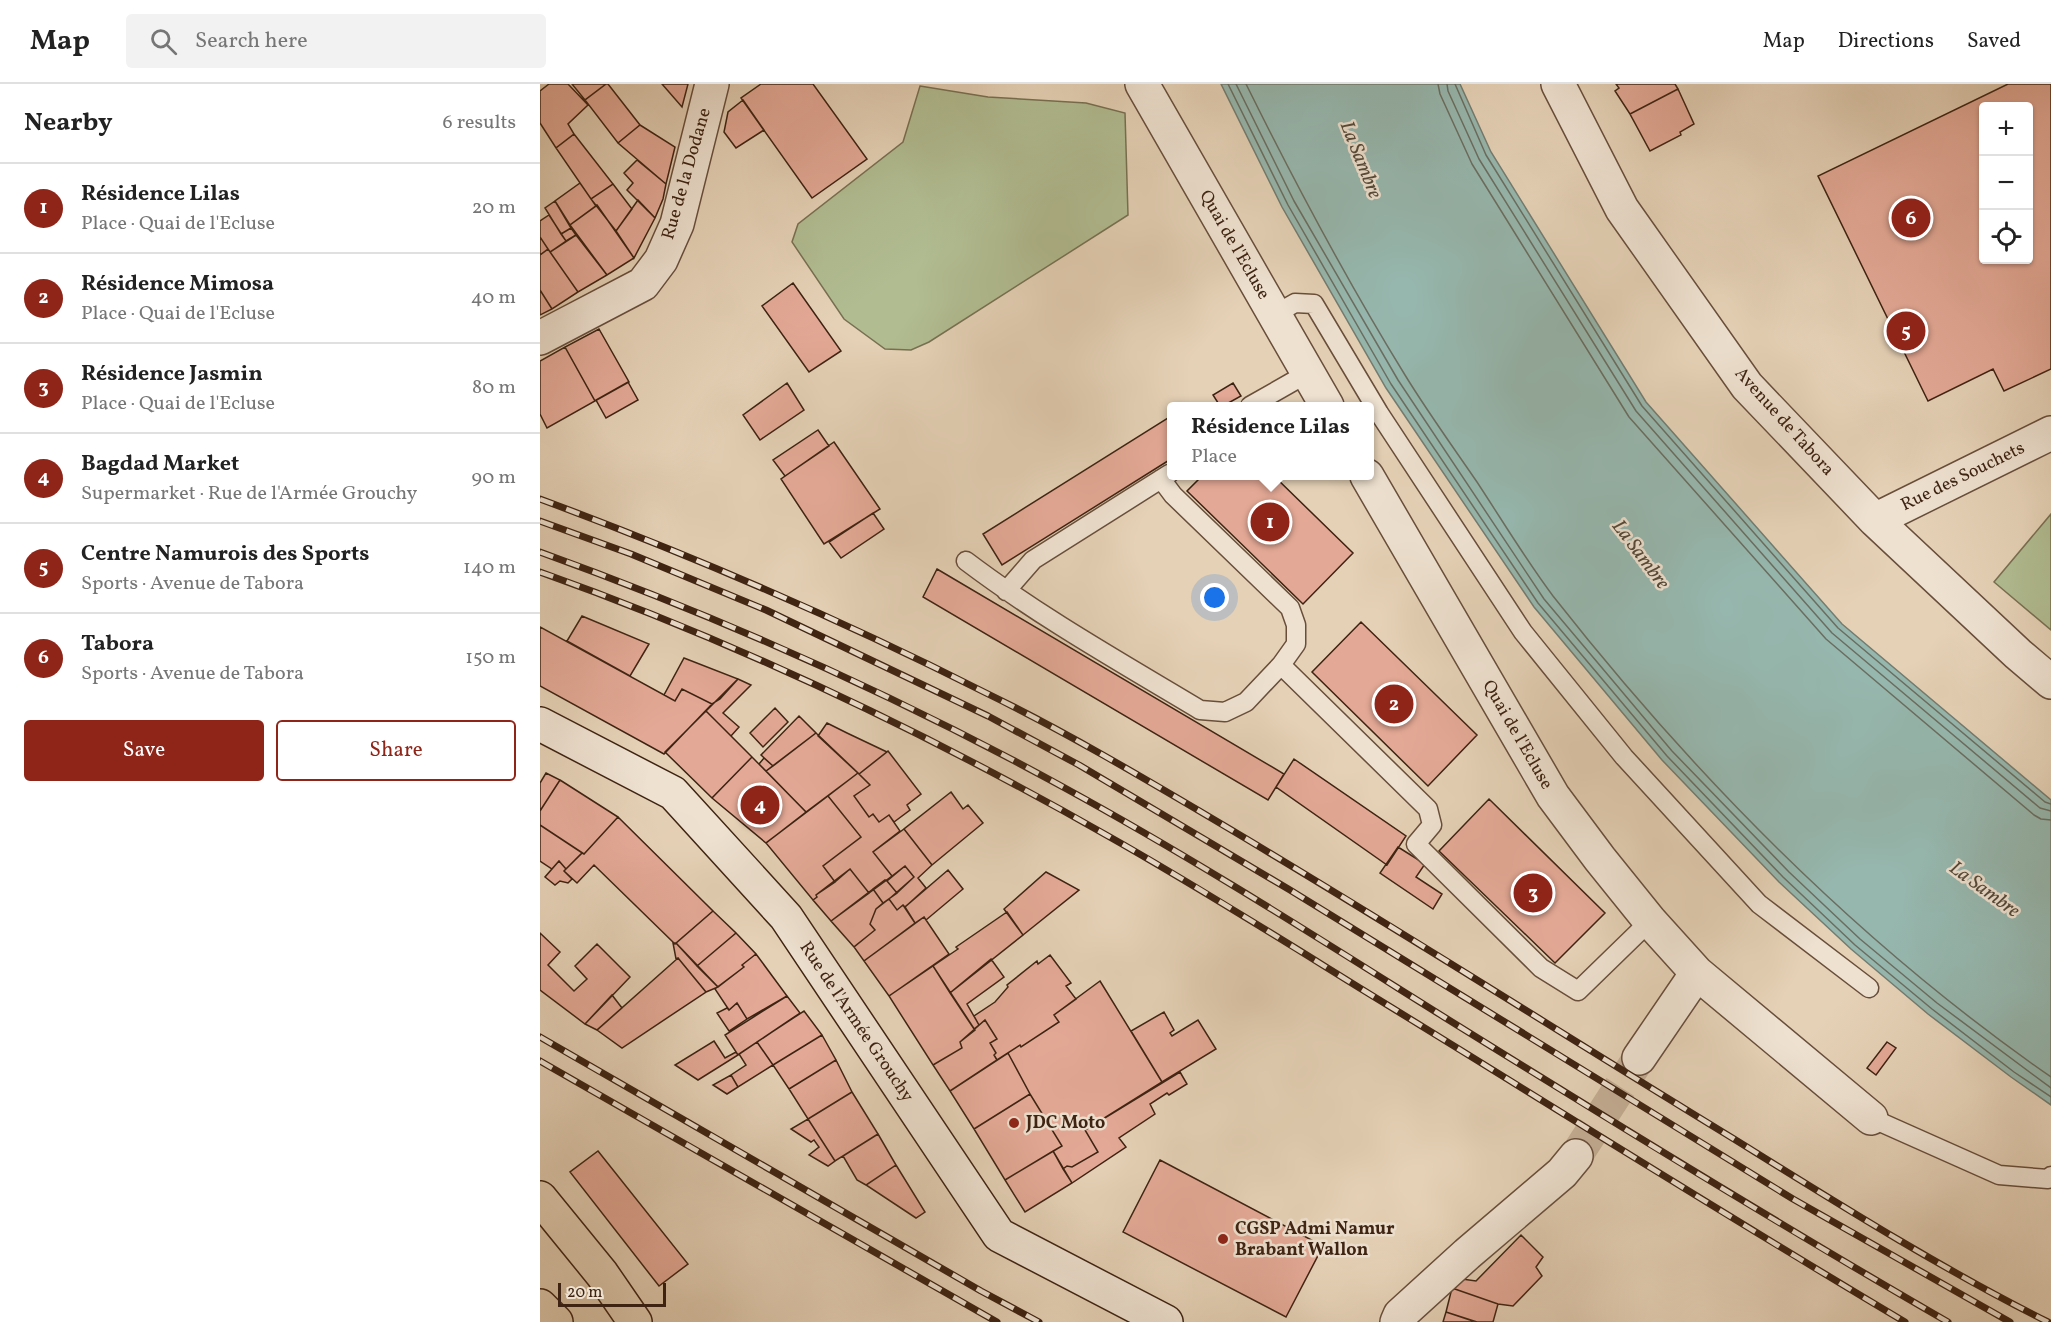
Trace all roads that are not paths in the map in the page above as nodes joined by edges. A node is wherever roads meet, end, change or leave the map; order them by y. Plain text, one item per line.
1 (712, 84) edge
2 (1142, 84) edge
3 (1558, 84) edge
4 (1274, 315) junction
5 (540, 338) edge
6 (1308, 373) junction
7 (1257, 402) edge
8 (1325, 402) edge
9 (1372, 402) edge
10 (1374, 405) edge
11 (2051, 433) edge
12 (1166, 476) edge
13 (1167, 480) edge
14 (1369, 480) edge
15 (1875, 520) junction
16 (966, 561) dead end
17 (1006, 591) junction
18 (1281, 665) junction
19 (2051, 682) edge
20 (540, 724) edge
21 (1650, 921) junction
22 (1697, 973) junction
23 (1869, 988) dead end
24 (1639, 1058) tunnel mouth
25 (1871, 1118) joint
26 (1576, 1156) tunnel mouth
27 (2051, 1176) edge
28 (540, 1198) edge
29 (540, 1306) edge
30 (556, 1322) edge
31 (635, 1322) edge
32 (1166, 1322) edge
33 (1397, 1322) edge

1 - 5 street, Rue de la Dodane
2 - 4 street, Quai de l'Ecluse
3 - 15 street, Avenue de Tabora
4 - 6 street, Quai de l'Ecluse
4 - 9 lane
6 - 7 lane
6 - 8 street, Quai de l'Ecluse
10 - 23 lane
11 - 15 street, Rue des Souchets
12 - 17 lane
13 - 18 lane
14 - 21 street, Quai de l'Ecluse
15 - 19 street, Avenue de Tabora
16 - 17 lane
17 - 18 lane
18 - 21 lane
20 - 32 street, Rue de l'Armée Grouchy
21 - 22 street, Quai de l'Ecluse
22 - 24 street
22 - 25 street, Quai de l'Ecluse
25 - 27 lane
26 - 33 street
28 - 31 main road
29 - 30 main road

